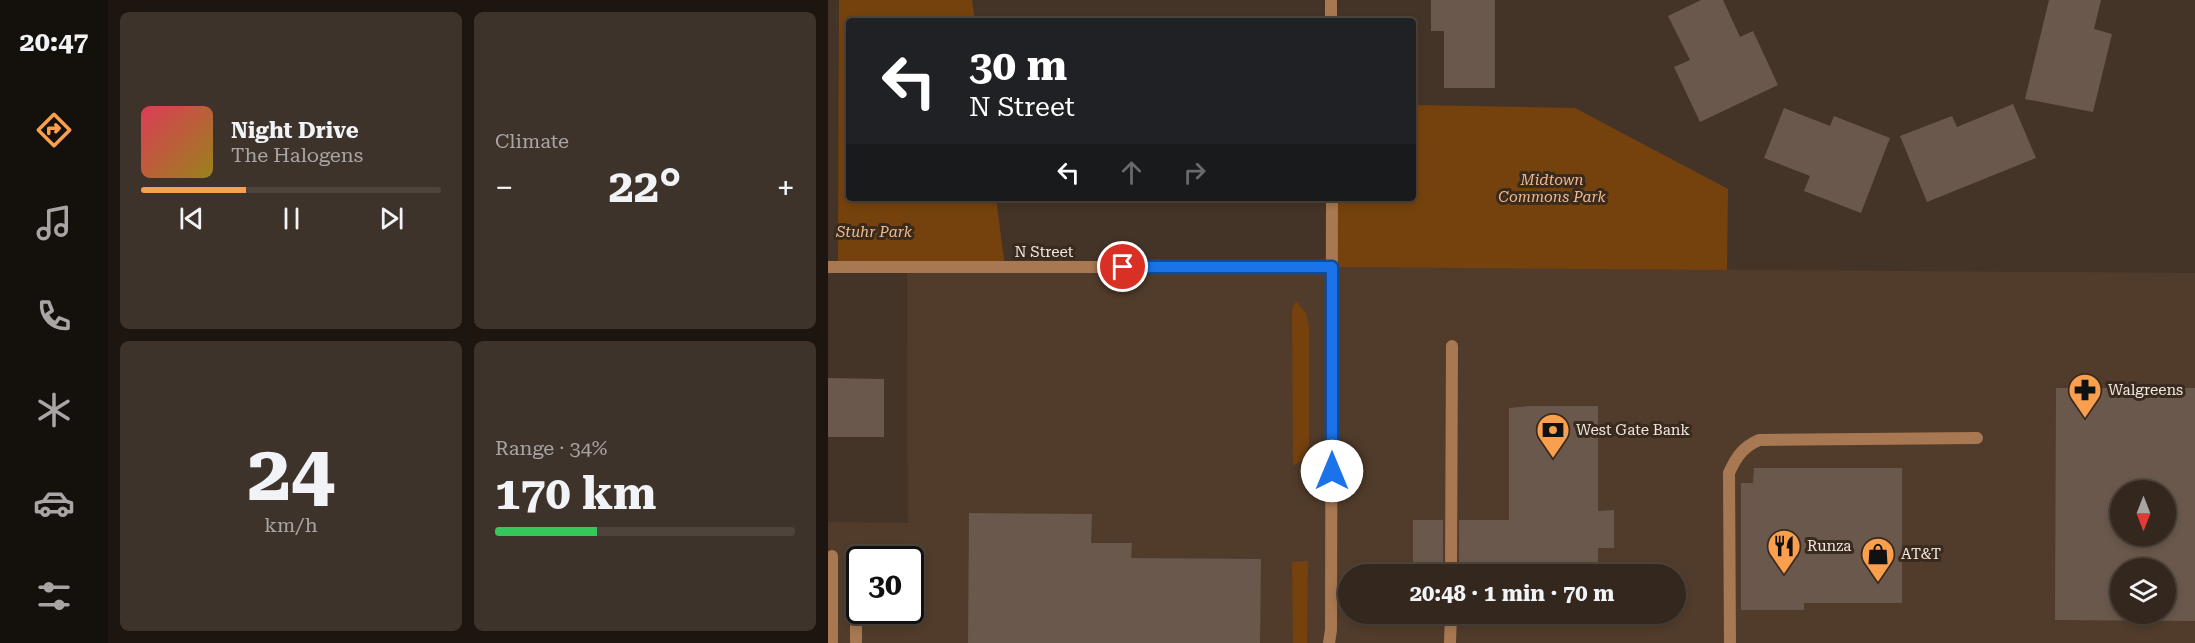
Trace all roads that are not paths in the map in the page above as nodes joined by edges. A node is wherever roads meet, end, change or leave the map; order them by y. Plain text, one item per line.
1 (1331, 0) edge
2 (1331, 18) edge
3 (1332, 201) edge
4 (828, 267) edge
5 (1332, 267) junction
6 (1452, 346) dead end
7 (1977, 438) dead end
8 (832, 556) dead end
9 (1451, 564) edge
10 (855, 624) edge
11 (1451, 624) edge
12 (1331, 630) junction
13 (832, 641) dead end
14 (855, 641) dead end
15 (1329, 643) edge
16 (1334, 643) edge
17 (1450, 643) edge
18 (1730, 643) edge

1 - 2 street
3 - 5 street
4 - 5 street, N Street
5 - 12 street
6 - 9 street
7 - 18 street
8 - 13 street
10 - 14 street
11 - 17 street
12 - 15 street
12 - 16 street

